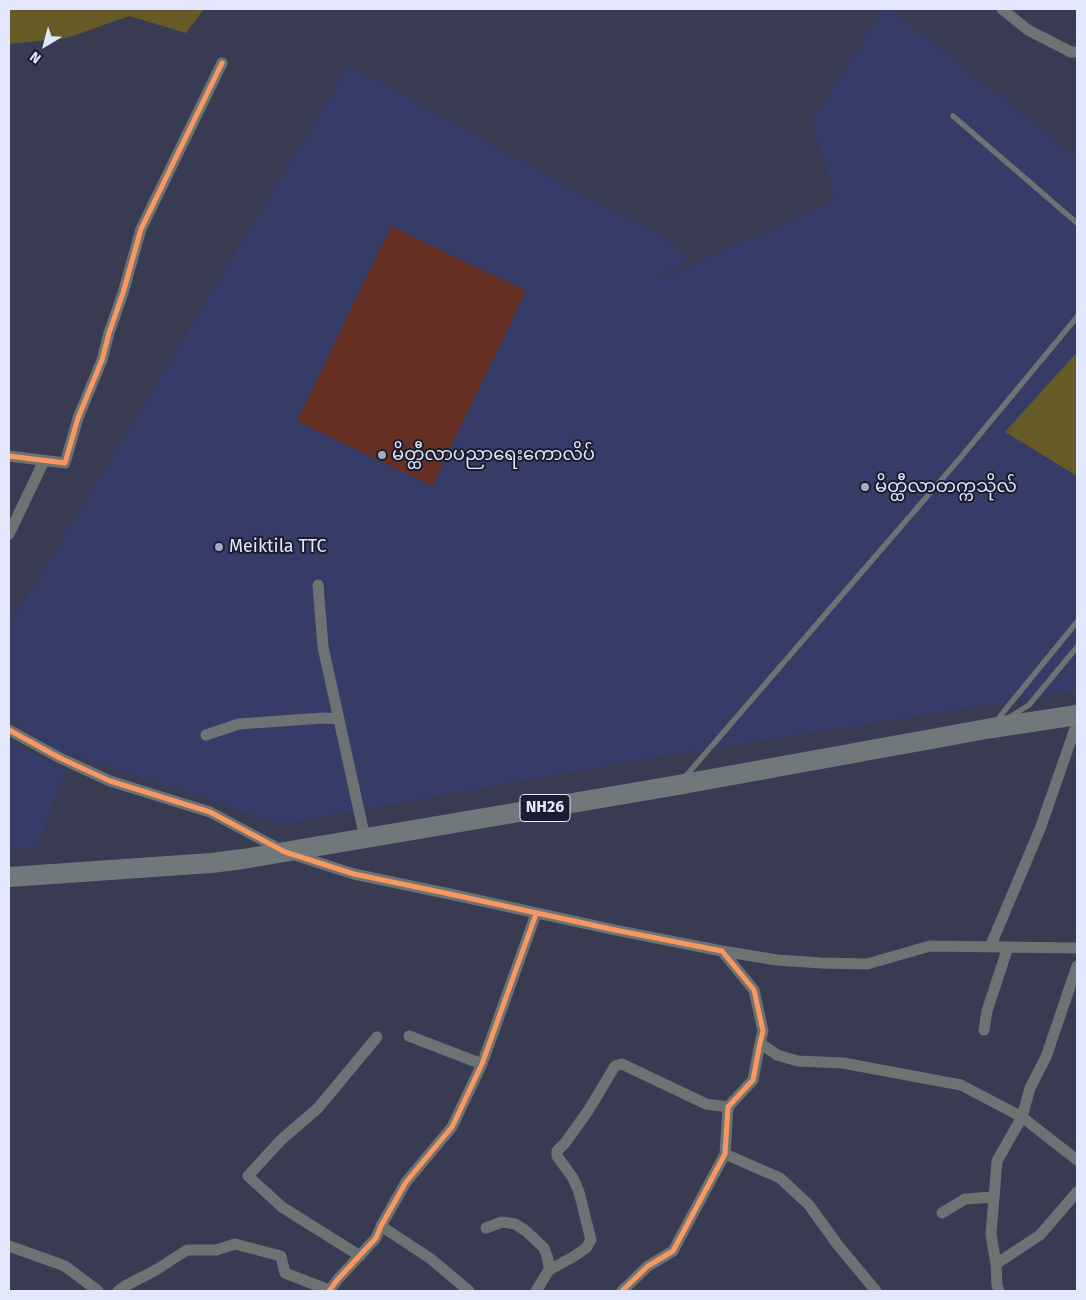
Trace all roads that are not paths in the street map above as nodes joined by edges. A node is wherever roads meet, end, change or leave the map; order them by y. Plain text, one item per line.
1 (1002, 9) edge
2 (1077, 52) edge
3 (222, 63) dead end
4 (953, 116) dead end
5 (1077, 223) edge
6 (1077, 316) edge
7 (9, 456) edge
8 (44, 461) junction
9 (9, 534) edge
10 (318, 585) dead end
11 (1077, 622) edge
12 (1077, 647) edge
13 (1077, 715) edge
14 (338, 719) junction
15 (1077, 723) edge
16 (992, 728) junction
17 (9, 730) edge
18 (206, 735) dead end
19 (678, 785) junction
20 (365, 838) junction
21 (285, 852) junction
22 (9, 877) edge
23 (536, 914) junction
24 (990, 947) junction
25 (1008, 947) junction
26 (1077, 948) edge
27 (722, 951) junction
28 (1077, 966) edge
29 (984, 1030) dead end
30 (410, 1036) dead end
31 (377, 1037) dead end
32 (760, 1043) junction
33 (482, 1064) junction
34 (728, 1107) junction
35 (1022, 1117) junction
36 (725, 1154) junction
37 (1077, 1160) edge
38 (1077, 1192) edge
39 (993, 1197) junction
40 (942, 1213) dead end
41 (381, 1226) junction
42 (486, 1228) dead end
43 (9, 1246) edge
44 (360, 1256) junction
45 (996, 1264) junction
46 (549, 1270) junction
47 (98, 1291) edge
48 (118, 1291) edge
49 (329, 1291) edge
50 (469, 1291) edge
51 (536, 1291) edge
52 (622, 1291) edge
53 (876, 1291) edge
54 (999, 1291) edge

1 - 2 street
3 - 8 street
4 - 5 lane
6 - 19 lane
7 - 8 street
8 - 9 street
10 - 14 street
11 - 16 lane
12 - 16 lane
13 - 16 highway, NH26
14 - 18 street
14 - 20 street
15 - 24 street
16 - 19 highway, NH26
17 - 21 street
19 - 20 highway, NH26
20 - 21 highway, NH26
21 - 22 highway, NH26
21 - 23 street
23 - 27 street
23 - 33 street
24 - 25 street
24 - 27 street
25 - 26 street
25 - 29 street
27 - 32 street
28 - 35 street
30 - 33 street
31 - 44 street
32 - 34 street
32 - 35 street
33 - 41 street
34 - 36 street
34 - 46 street
35 - 37 street
35 - 39 street
36 - 52 street
36 - 53 street
38 - 45 street
39 - 40 street
39 - 45 street
41 - 44 street
41 - 50 street
42 - 46 street
43 - 47 street
44 - 49 street
45 - 54 street
46 - 51 street
48 - 49 street

